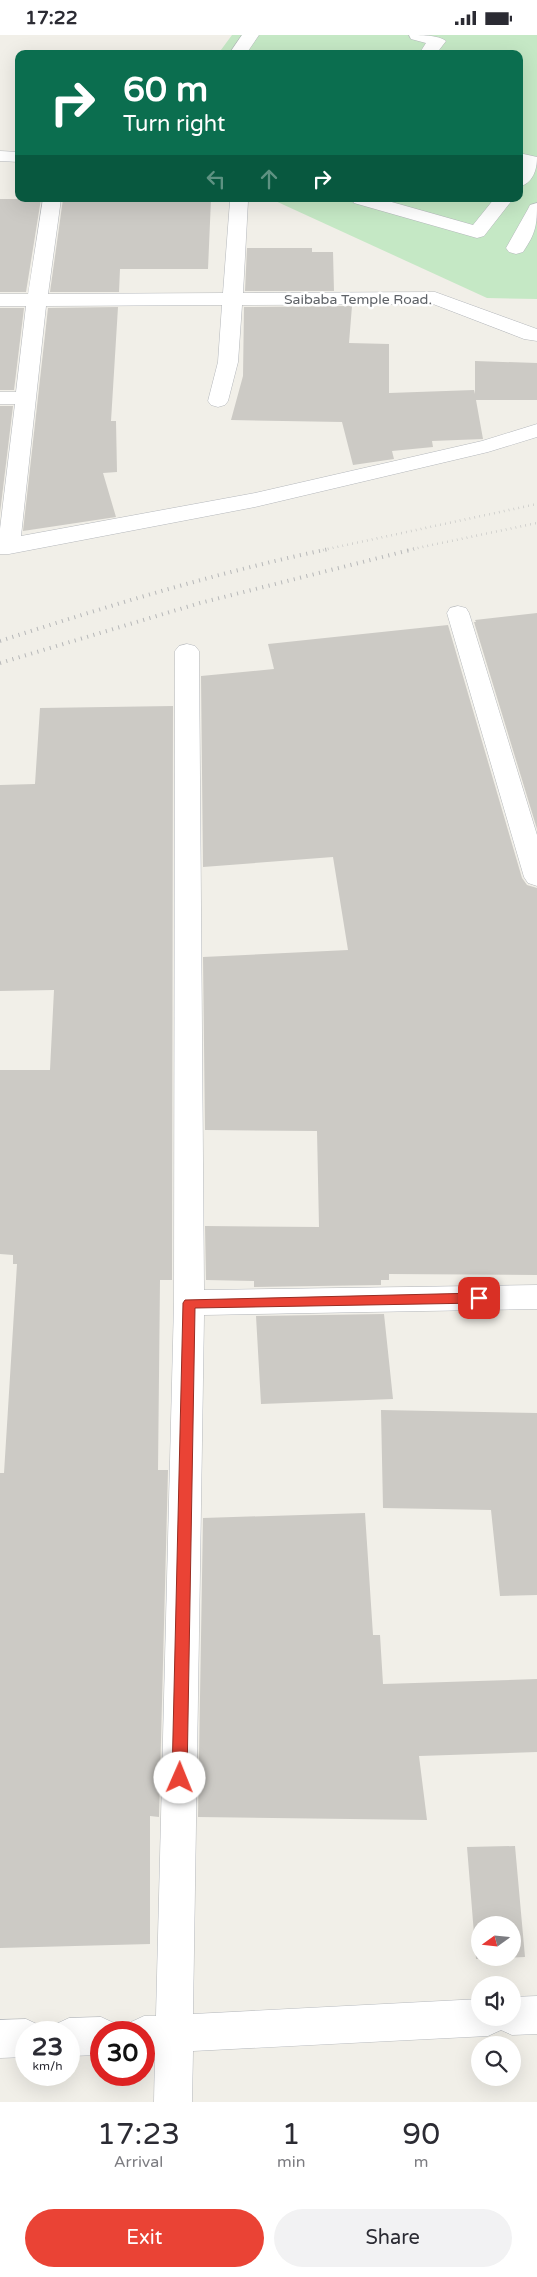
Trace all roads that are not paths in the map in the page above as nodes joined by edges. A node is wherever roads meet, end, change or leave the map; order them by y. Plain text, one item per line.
1 (251, 35) edge
2 (417, 35) edge
3 (244, 50) edge
4 (430, 50) edge
5 (0, 156) edge
6 (15, 157) edge
7 (52, 202) edge
8 (239, 202) edge
9 (372, 202) edge
10 (502, 202) edge
11 (537, 209) edge
12 (516, 248) dead end
13 (233, 298) junction
14 (0, 299) edge
15 (38, 299) junction
16 (537, 335) edge
17 (0, 398) edge
18 (27, 398) junction
19 (218, 401) dead end
20 (537, 430) edge
21 (10, 451) edge
22 (5, 547) edge
23 (458, 613) dead end
24 (187, 651) dead end
25 (537, 877) edge
26 (537, 1297) edge
27 (189, 1303) junction
28 (537, 2015) edge
29 (521, 2016) edge
30 (471, 2018) edge
31 (159, 2035) edge
32 (15, 2038) edge
33 (0, 2039) edge
34 (173, 2102) edge

1 - 3 street
2 - 4 street
5 - 6 street
7 - 15 street
8 - 13 street
9 - 10 street
11 - 12 street
13 - 15 street, Saibaba Temple Road.
13 - 16 street, Saibaba Temple Road.
13 - 19 street
14 - 15 street, Saibaba Temple Road.
15 - 18 street
17 - 18 street
18 - 21 street
20 - 22 street
21 - 22 street
23 - 25 street
24 - 27 street
26 - 27 street
27 - 31 street
28 - 29 street
30 - 31 street
31 - 34 street
32 - 33 street

